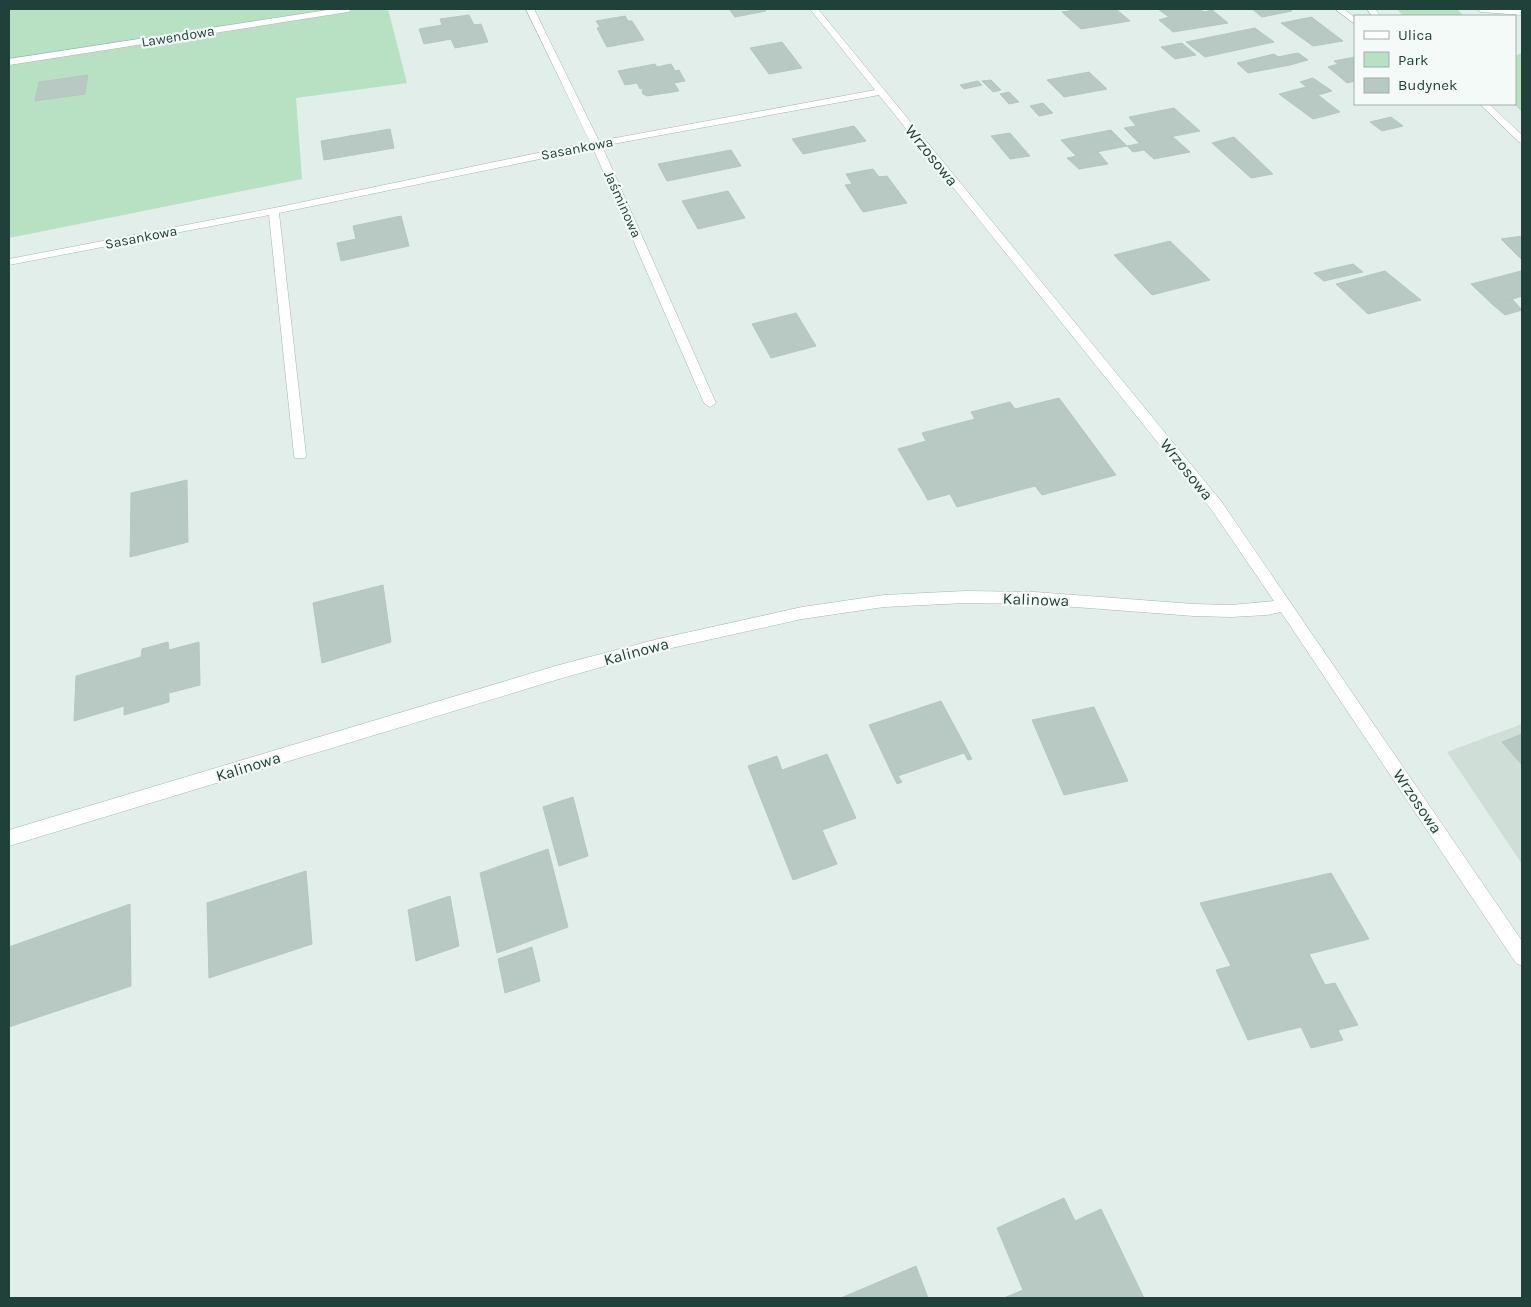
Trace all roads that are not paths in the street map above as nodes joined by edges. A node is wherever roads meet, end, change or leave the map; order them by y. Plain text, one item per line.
1 (348, 9) edge
2 (530, 9) edge
3 (814, 9) edge
4 (1339, 9) edge
5 (1480, 9) edge
6 (1522, 13) edge
7 (1354, 21) edge
8 (9, 62) edge
9 (881, 92) junction
10 (1485, 105) edge
11 (1522, 140) edge
12 (596, 144) junction
13 (274, 211) junction
14 (9, 262) edge
15 (710, 403) dead end
16 (300, 455) dead end
17 (1284, 605) junction
18 (9, 838) edge
19 (1522, 957) edge

1 - 8 street, Lawendowa
2 - 12 street, Jaśminowa
3 - 9 street, Wrzosowa
4 - 7 street
5 - 6 street
9 - 12 street, Sasankowa
9 - 17 street, Wrzosowa
10 - 11 street
12 - 13 street, Sasankowa
12 - 15 street, Jaśminowa
13 - 14 street, Sasankowa
13 - 16 street
17 - 18 street, Kalinowa
17 - 19 street, Wrzosowa

